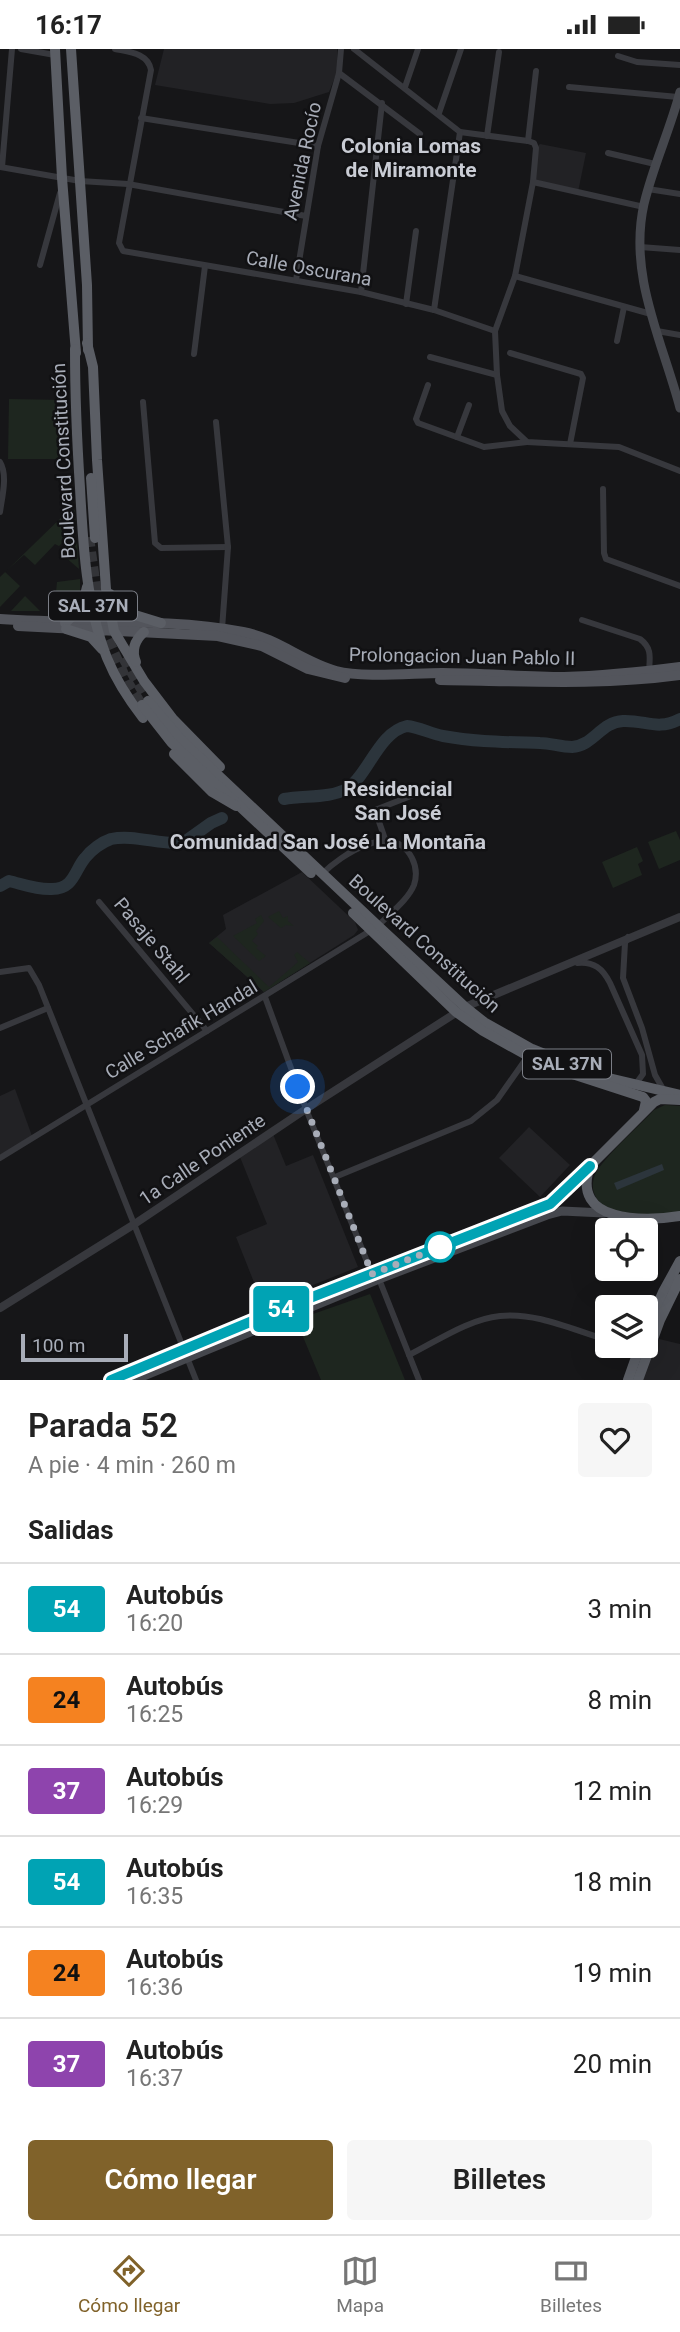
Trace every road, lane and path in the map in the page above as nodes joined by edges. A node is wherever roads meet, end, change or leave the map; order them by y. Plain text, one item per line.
1 (12, 49) edge
2 (21, 49) edge
3 (71, 49) edge
4 (115, 49) edge
5 (341, 49) edge
6 (354, 49) edge
7 (418, 49) edge
8 (461, 49) edge
9 (132, 51) edge
10 (55, 52) edge
11 (499, 52) dead end
12 (618, 56) dead end
13 (680, 65) edge
14 (536, 71) dead end
15 (340, 73) junction
16 (405, 87) junction
17 (569, 87) dead end
18 (679, 94) edge
19 (382, 103) junction
20 (3, 111) edge
21 (439, 113) junction
22 (141, 118) junction
23 (460, 132) junction
24 (420, 134) dead end
25 (487, 136) junction
26 (531, 142) junction
27 (318, 146) junction
28 (608, 153) dead end
29 (655, 164) junction
30 (1, 167) edge
31 (62, 181) junction
32 (80, 181) junction
33 (533, 182) junction
34 (128, 184) junction
35 (648, 189) junction
36 (680, 194) edge
37 (644, 207) junction
38 (306, 216) junction
39 (416, 231) dead end
40 (640, 247) junction
41 (680, 250) edge
42 (40, 265) dead end
43 (205, 266) junction
44 (515, 276) junction
45 (296, 280) junction
46 (361, 292) junction
47 (406, 304) junction
48 (624, 307) junction
49 (434, 310) junction
50 (651, 314) junction
51 (495, 331) junction
52 (657, 331) junction
53 (680, 335) edge
54 (617, 341) dead end
55 (87, 343) junction
56 (75, 349) junction
57 (510, 353) dead end
58 (194, 354) dead end
59 (430, 357) dead end
60 (497, 375) junction
61 (428, 385) dead end
62 (143, 402) dead end
63 (469, 405) dead end
64 (680, 406) edge
65 (216, 422) dead end
66 (457, 437) junction
67 (527, 442) junction
68 (570, 444) junction
69 (0, 462) edge
70 (678, 469) edge
71 (2, 487) edge
72 (603, 489) dead end
73 (0, 512) edge
74 (228, 547) junction
75 (89, 581) junction
76 (680, 586) edge
77 (106, 589) junction
78 (0, 619) edge
79 (582, 620) dead end
80 (161, 623) junction
81 (0, 625) edge
82 (65, 626) junction
83 (98, 627) junction
84 (113, 627) junction
85 (222, 629) junction
86 (144, 632) junction
87 (106, 655) junction
88 (680, 667) edge
89 (649, 671) junction
90 (680, 675) edge
91 (144, 681) junction
92 (145, 703) tunnel mouth
93 (421, 792) dead end
94 (245, 806) junction
95 (386, 842) junction
96 (322, 874) junction
97 (99, 902) dead end
98 (680, 917) edge
99 (374, 928) junction
100 (628, 936) junction
101 (568, 963) junction
102 (0, 972) edge
103 (265, 997) junction
104 (48, 1008) junction
105 (460, 1009) junction
106 (0, 1028) edge
107 (207, 1031) junction
108 (528, 1056) junction
109 (634, 1086) junction
110 (664, 1091) junction
111 (680, 1095) edge
112 (680, 1100) edge
113 (88, 1104) junction
114 (306, 1109) junction
115 (645, 1110) junction
116 (0, 1158) edge
117 (590, 1166) junction
118 (335, 1177) junction
119 (604, 1213) junction
120 (680, 1216) edge
121 (642, 1218) edge
122 (658, 1220) edge
123 (658, 1220) edge
124 (680, 1222) edge
125 (133, 1224) junction
126 (680, 1261) edge
127 (376, 1276) junction
128 (680, 1279) edge
129 (658, 1303) edge
130 (0, 1308) edge
131 (595, 1336) edge
132 (186, 1355) junction
133 (409, 1355) junction
134 (636, 1358) edge
135 (110, 1380) edge
136 (134, 1380) edge
137 (196, 1380) edge
138 (419, 1380) edge
139 (628, 1380) edge
140 (638, 1380) edge

1 - 20 street
2 - 10 street
3 - 32 highway, Boulevard Constitución / SAL 37N
4 - 9 street
5 - 15 street, Avenida Rocío
6 - 16 street
7 - 16 street
8 - 21 street
9 - 22 street
10 - 31 highway, Boulevard Constitución / SAL 37N
11 - 25 street
12 - 13 street
14 - 26 street
15 - 19 street
15 - 27 street, Avenida Rocío
16 - 21 street
17 - 18 street
18 - 29 main road
19 - 24 street
19 - 46 street
20 - 30 street
21 - 23 street
22 - 27 street
22 - 34 street
23 - 25 street
23 - 49 street
25 - 26 street
26 - 33 street
27 - 38 street, Avenida Rocío
28 - 29 street
29 - 35 main road
30 - 31 street
31 - 32 street
31 - 42 street
31 - 56 highway, Boulevard Constitución / SAL 37N
32 - 34 street
32 - 55 highway, Boulevard Constitución / SAL 37N
33 - 37 street
33 - 44 street
34 - 38 street
34 - 43 street, Calle Oscurana
35 - 36 street
35 - 37 main road
37 - 40 main road
38 - 45 street, Avenida Rocío
39 - 47 street
40 - 41 street
40 - 50 main road
43 - 45 street, Calle Oscurana
43 - 58 street
44 - 48 street
44 - 51 street
45 - 46 street, Calle Oscurana
46 - 47 street, Calle Oscurana
47 - 49 street, Calle Oscurana
48 - 50 street
48 - 54 street
49 - 51 street, Calle Oscurana
50 - 52 main road
51 - 60 street
52 - 53 street
52 - 64 main road
55 - 56 highway, Boulevard Constitución / SAL 37N
55 - 77 highway, Boulevard Constitución / SAL 37N
56 - 75 highway, Boulevard Constitución / SAL 37N
57 - 68 street
59 - 60 street
60 - 67 street
61 - 66 street
62 - 74 street
63 - 66 street
65 - 74 street
66 - 67 street
67 - 68 street
68 - 70 street
69 - 71 street
71 - 73 street
72 - 76 street
74 - 85 street
75 - 82 highway
75 - 83 highway, Boulevard Constitución / SAL 37N
77 - 80 highway
77 - 84 highway, Boulevard Constitución / SAL 37N
78 - 82 main road, Prolongacion Juan Pablo II
79 - 89 street
80 - 84 main road, Prolongacion Juan Pablo II
80 - 85 main road, Prolongacion Juan Pablo II
81 - 82 main road, Prolongacion Juan Pablo II
82 - 83 main road, Prolongacion Juan Pablo II
82 - 87 highway
83 - 84 main road, Prolongacion Juan Pablo II
83 - 87 highway, Boulevard Constitución / SAL 37N
84 - 86 main road, Prolongacion Juan Pablo II
84 - 91 highway, Boulevard Constitución / SAL 37N
85 - 89 main road, Prolongacion Juan Pablo II
86 - 90 main road, Prolongacion Juan Pablo II
86 - 91 highway
87 - 94 highway, Boulevard Constitución / SAL 37N
88 - 89 main road, Prolongacion Juan Pablo II
91 - 94 highway, Boulevard Constitución / SAL 37N
92 - 94 highway, Boulevard Constitución / SAL 37N
93 - 95 street
94 - 96 highway, Boulevard Constitución / SAL 37N
94 - 99 highway, Boulevard Constitución / SAL 37N
95 - 96 street
95 - 99 street, Calle Schafik Handal
96 - 99 highway, Boulevard Constitución / SAL 37N
97 - 107 street, Pasaje Stahl
98 - 100 street, 1a Calle Poniente
99 - 103 street, Calle Schafik Handal
99 - 105 highway, Boulevard Constitución / SAL 37N
100 - 101 street, 1a Calle Poniente
100 - 110 street
101 - 105 street, 1a Calle Poniente
101 - 109 street
102 - 104 street
103 - 107 street, Calle Schafik Handal
103 - 114 street
104 - 106 street
104 - 113 street
105 - 108 highway, Boulevard Constitución / SAL 37N
105 - 109 highway, Boulevard Constitución / SAL 37N
105 - 114 street, 1a Calle Poniente
107 - 113 street, Calle Schafik Handal
108 - 115 highway, Boulevard Constitución / SAL 37N
108 - 118 street
109 - 110 highway, Boulevard Constitución / SAL 37N
110 - 111 highway, Boulevard Constitución / SAL 37N
112 - 115 highway
113 - 116 street, Calle Schafik Handal
113 - 125 street
114 - 118 street
114 - 125 street, 1a Calle Poniente
115 - 117 highway
117 - 119 highway
117 - 127 main road
118 - 127 street
119 - 121 highway
119 - 127 main road
120 - 122 highway
123 - 124 highway
125 - 130 street, 1a Calle Poniente
125 - 132 street
126 - 129 highway
127 - 132 main road
127 - 133 street
128 - 140 highway
131 - 133 street
132 - 135 main road
132 - 136 main road
132 - 137 street
133 - 138 street
134 - 139 highway

